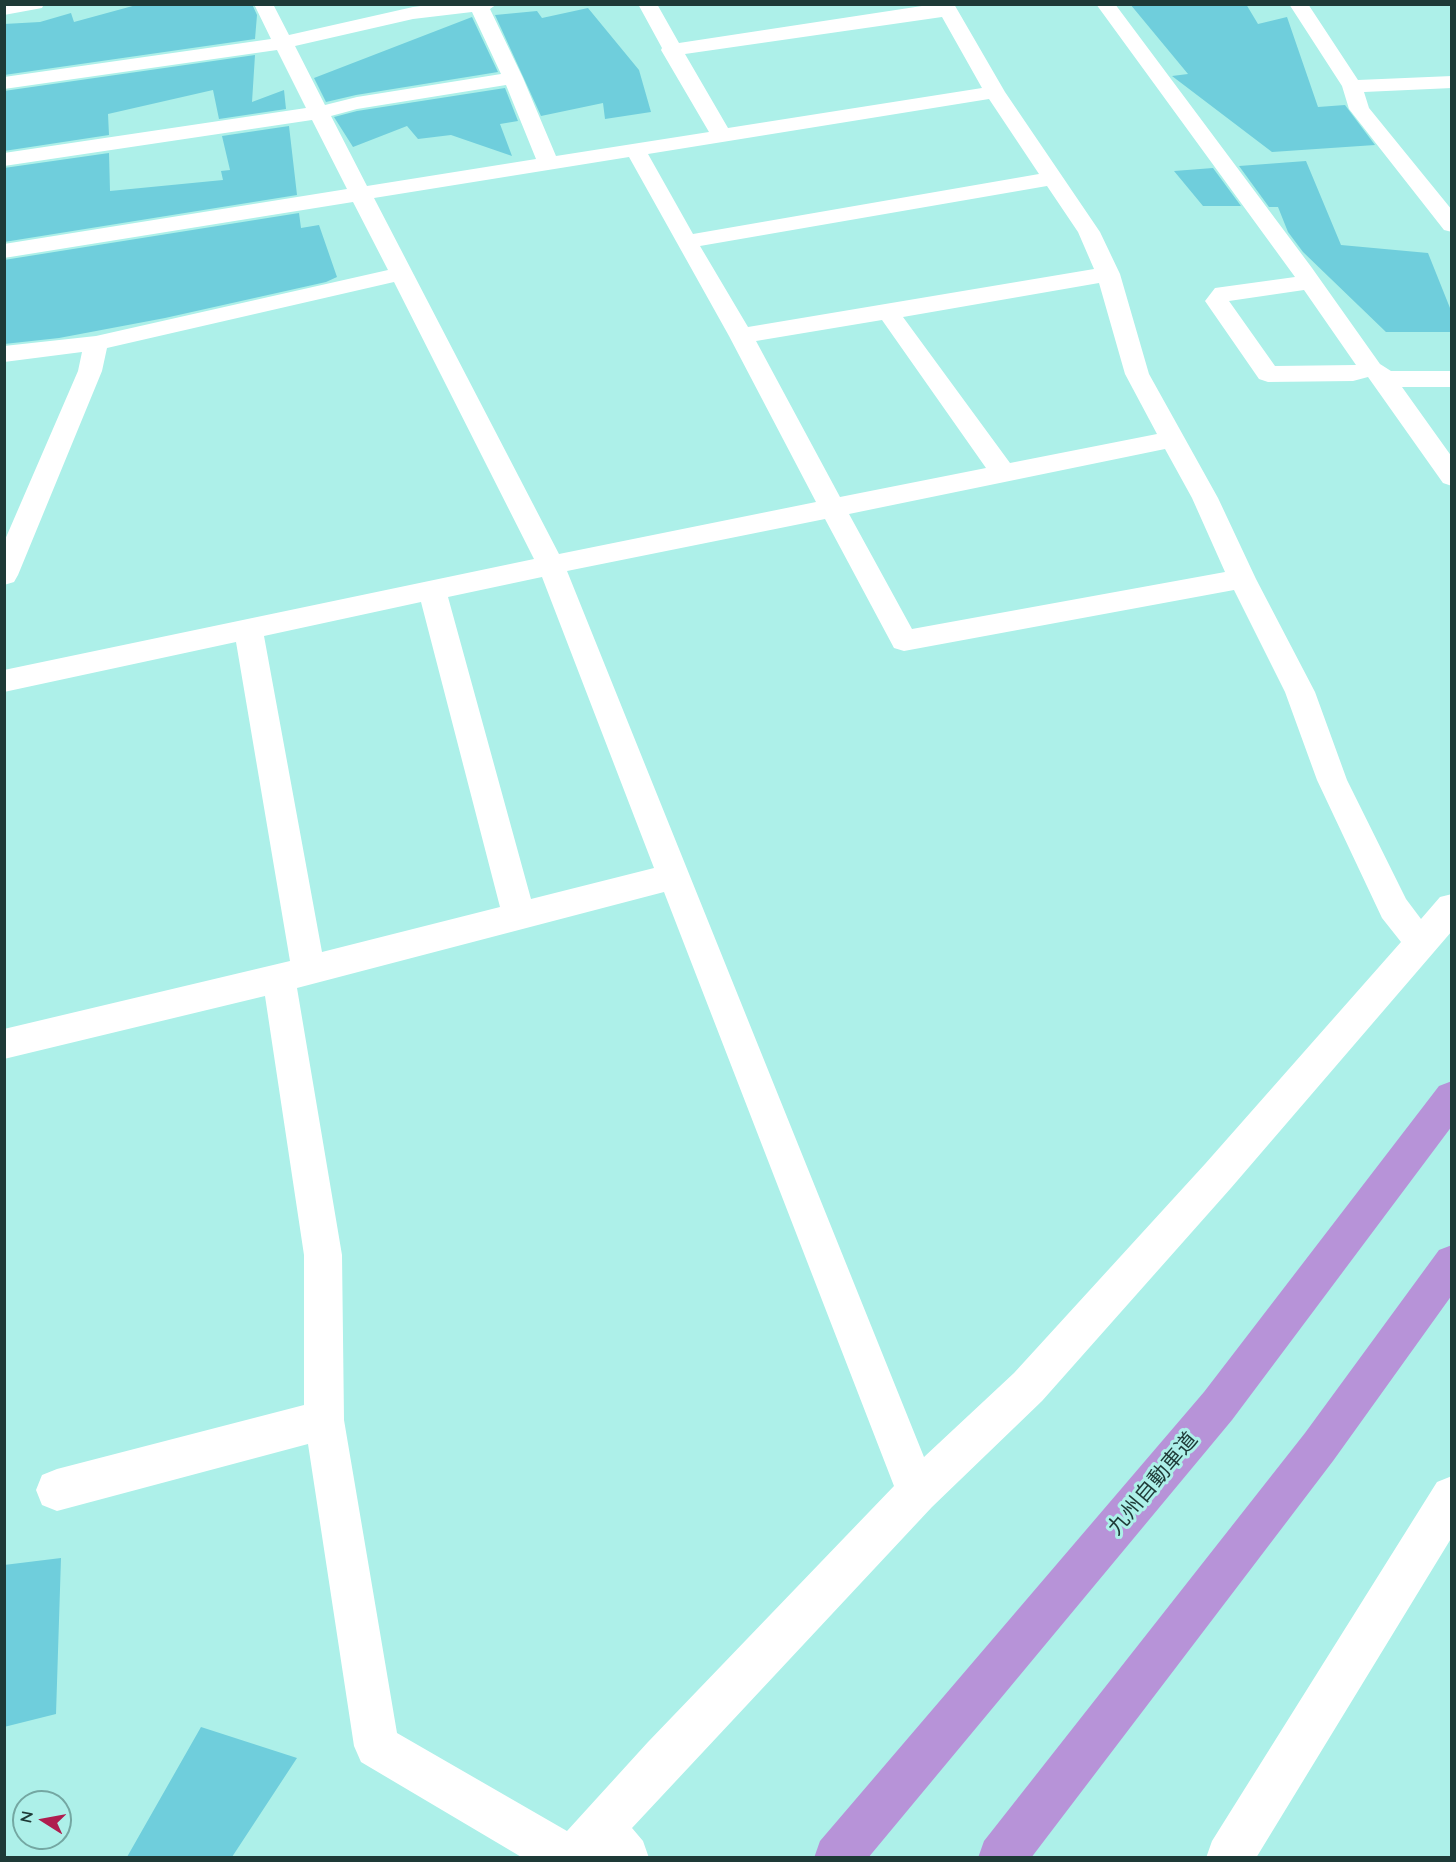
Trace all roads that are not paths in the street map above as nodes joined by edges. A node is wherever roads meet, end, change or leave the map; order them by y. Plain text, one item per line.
1 (34, 4) edge
2 (263, 4) edge
3 (647, 4) edge
4 (1105, 4) edge
5 (1298, 4) edge
6 (484, 5) edge
7 (946, 8) edge
8 (4, 9) edge
9 (282, 43) junction
10 (671, 50) junction
11 (513, 78) junction
12 (1452, 82) edge
13 (4, 83) edge
14 (1352, 86) junction
15 (995, 92) junction
16 (317, 113) junction
17 (722, 136) junction
18 (636, 151) junction
19 (4, 160) edge
20 (548, 163) junction
21 (1053, 178) junction
22 (358, 194) junction
23 (1452, 225) edge
24 (686, 242) junction
25 (4, 251) edge
26 (401, 274) junction
27 (1108, 274) junction
28 (1310, 282) junction
29 (888, 312) junction
30 (741, 336) junction
31 (96, 343) junction
32 (4, 354) edge
33 (1377, 374) junction
34 (1452, 379) edge
35 (1173, 439) junction
36 (1003, 473) junction
37 (1452, 477) edge
38 (835, 507) junction
39 (551, 565) junction
40 (4, 575) edge
41 (1242, 579) junction
42 (432, 590) junction
43 (248, 628) junction
44 (4, 681) edge
45 (673, 876) junction
46 (1452, 907) edge
47 (519, 917) junction
48 (1420, 942) junction
49 (294, 974) junction
50 (4, 1044) edge
51 (1452, 1097) edge
52 (1452, 1263) edge
53 (324, 1420) junction
54 (57, 1490) dead end
55 (917, 1492) junction
56 (1452, 1497) edge
57 (606, 1848) edge
58 (568, 1857) edge
59 (837, 1857) edge
60 (1001, 1857) edge
61 (1228, 1857) edge

1 - 8 street
2 - 9 street
3 - 10 street
4 - 28 street
5 - 14 street
6 - 9 street
6 - 11 street
7 - 10 street
7 - 15 street
9 - 13 street
9 - 16 street
10 - 17 street
11 - 16 street
11 - 20 street
12 - 14 street
14 - 23 street
15 - 17 street
15 - 21 street
16 - 19 street
16 - 22 street
17 - 18 street
18 - 20 street
18 - 24 street
20 - 22 street
21 - 24 street
21 - 27 street
22 - 25 street
22 - 26 street
24 - 30 street
26 - 31 street
26 - 39 street
27 - 29 street
27 - 35 street
28 - 33 street
28 - 33 street
29 - 30 street
29 - 36 street
30 - 38 street
31 - 32 street
31 - 40 street
33 - 34 street
33 - 37 street
35 - 36 street
35 - 41 street
36 - 38 street
38 - 39 street
38 - 41 street
39 - 42 street
39 - 45 street
41 - 48 street
42 - 43 street
42 - 47 street
43 - 44 street
43 - 49 street
45 - 47 street
45 - 55 street
46 - 48 street
47 - 49 street
48 - 55 street
49 - 50 street
49 - 53 street
51 - 59 highway, 九州自動車道
52 - 60 highway
53 - 54 street
53 - 58 street
55 - 57 street
56 - 61 street

